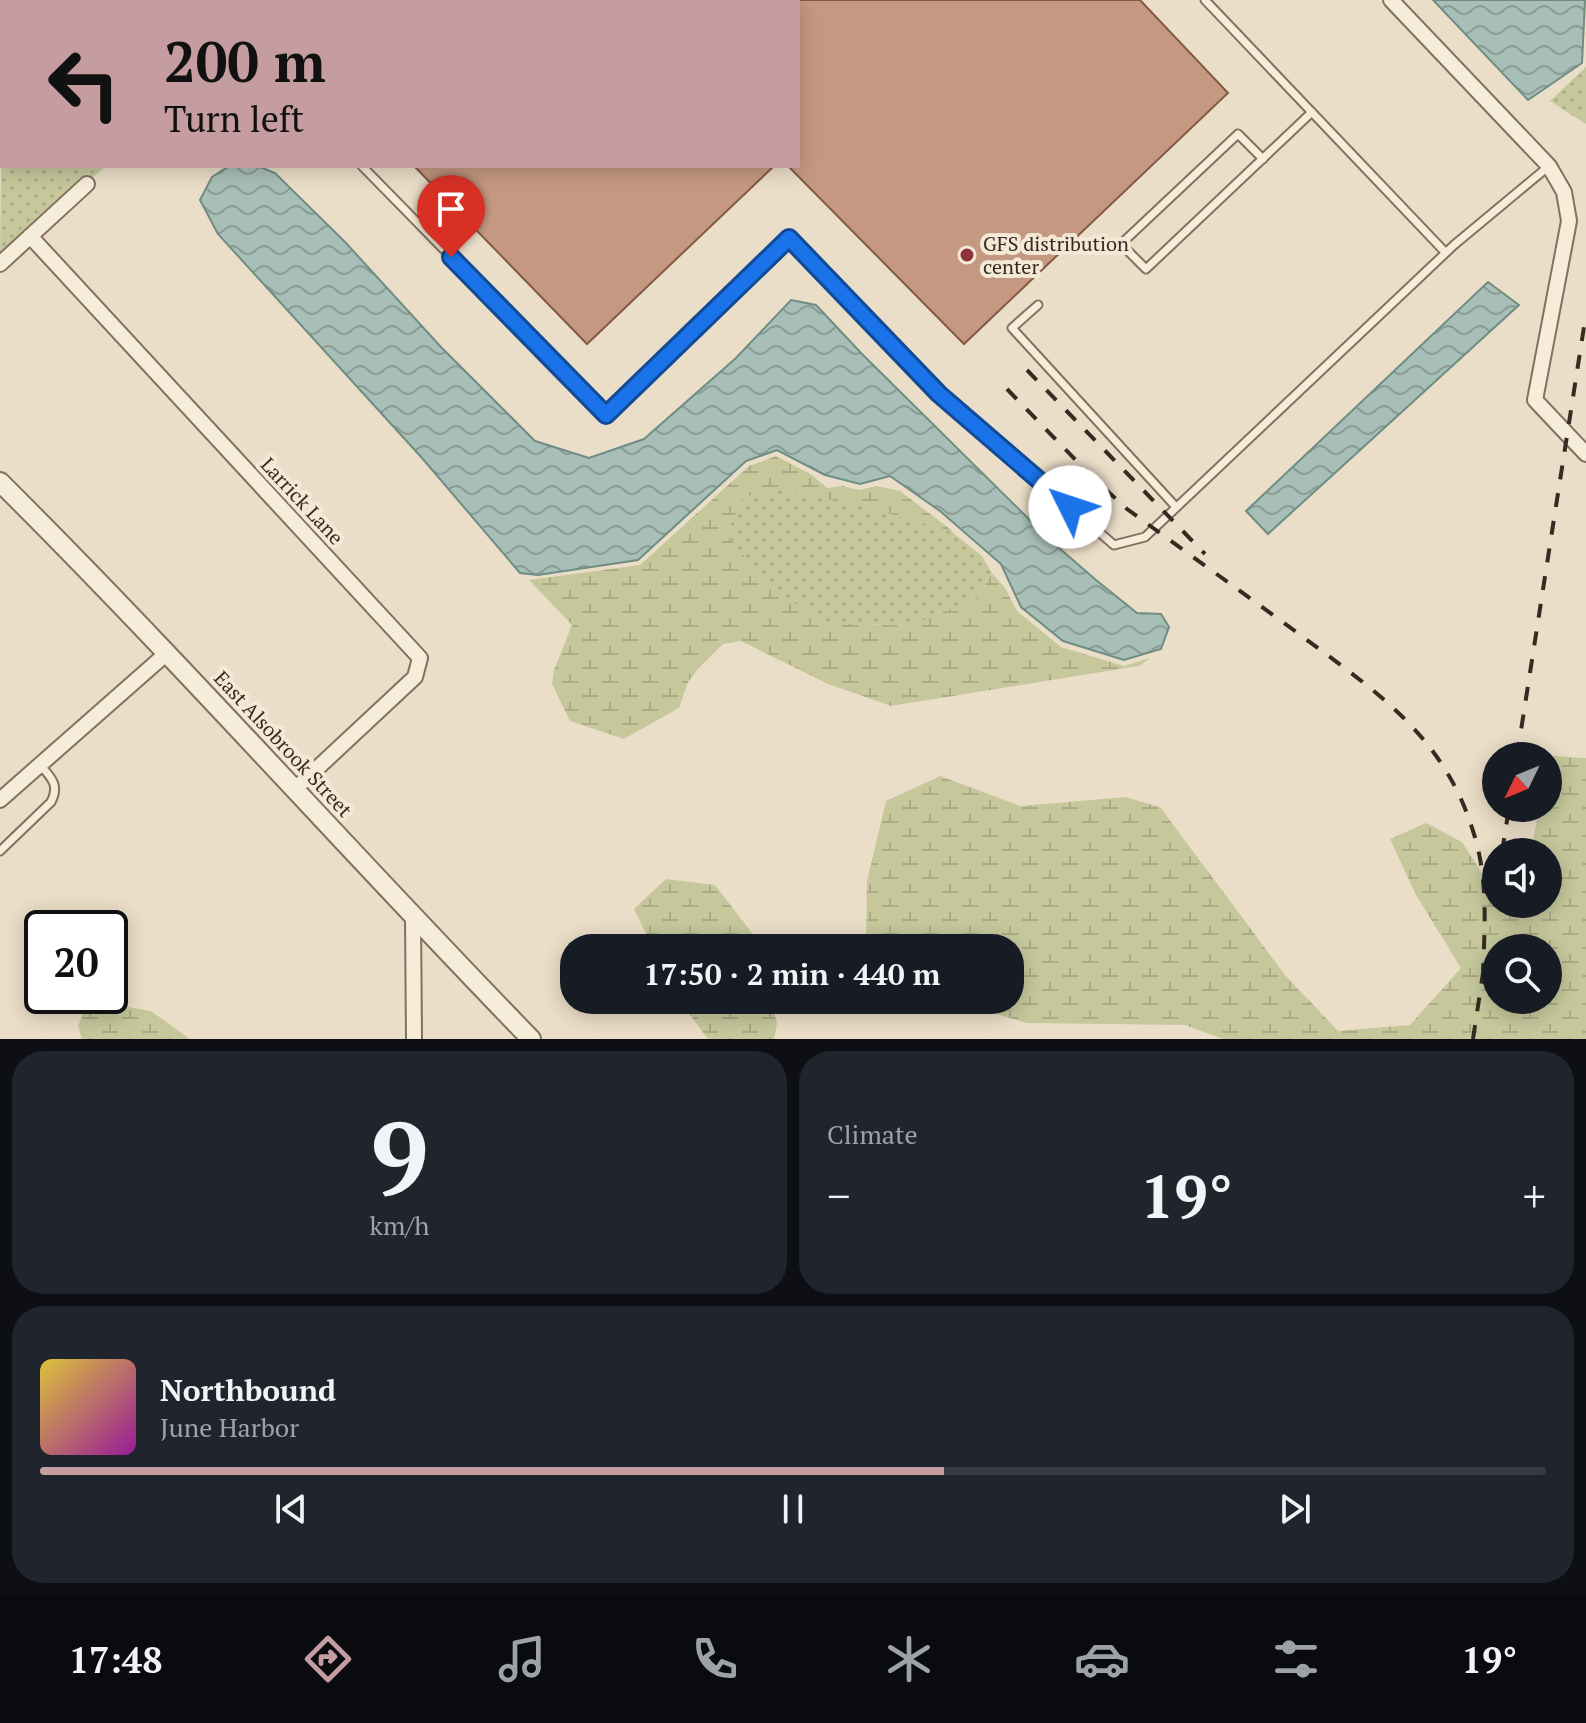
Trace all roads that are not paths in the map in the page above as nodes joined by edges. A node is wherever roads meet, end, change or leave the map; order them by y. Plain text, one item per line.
1 (1205, 0) edge
2 (1391, 0) edge
3 (1312, 112) junction
4 (1263, 159) junction
5 (1549, 166) junction
6 (364, 168) edge
7 (87, 184) dead end
8 (30, 236) junction
9 (1445, 252) junction
10 (0, 264) edge
11 (1038, 305) dead end
12 (1586, 454) edge
13 (1, 484) edge
14 (1176, 507) junction
15 (167, 653) junction
16 (40, 765) junction
17 (295, 789) junction
18 (0, 800) edge
19 (0, 851) edge
20 (413, 917) junction
21 (414, 1039) edge
22 (531, 1039) edge

1 - 3 lane
2 - 5 street
3 - 4 lane
3 - 9 lane
4 - 4 lane
5 - 9 lane
5 - 12 street
6 - 14 lane
7 - 8 street
8 - 10 street
8 - 17 street, Larrick Lane
9 - 14 lane
11 - 14 lane
13 - 15 street, East Alsobrook Street
15 - 16 street
15 - 17 street, East Alsobrook Street
16 - 18 street
16 - 19 lane
17 - 20 street, East Alsobrook Street
20 - 21 street
20 - 22 street, East Alsobrook Street

